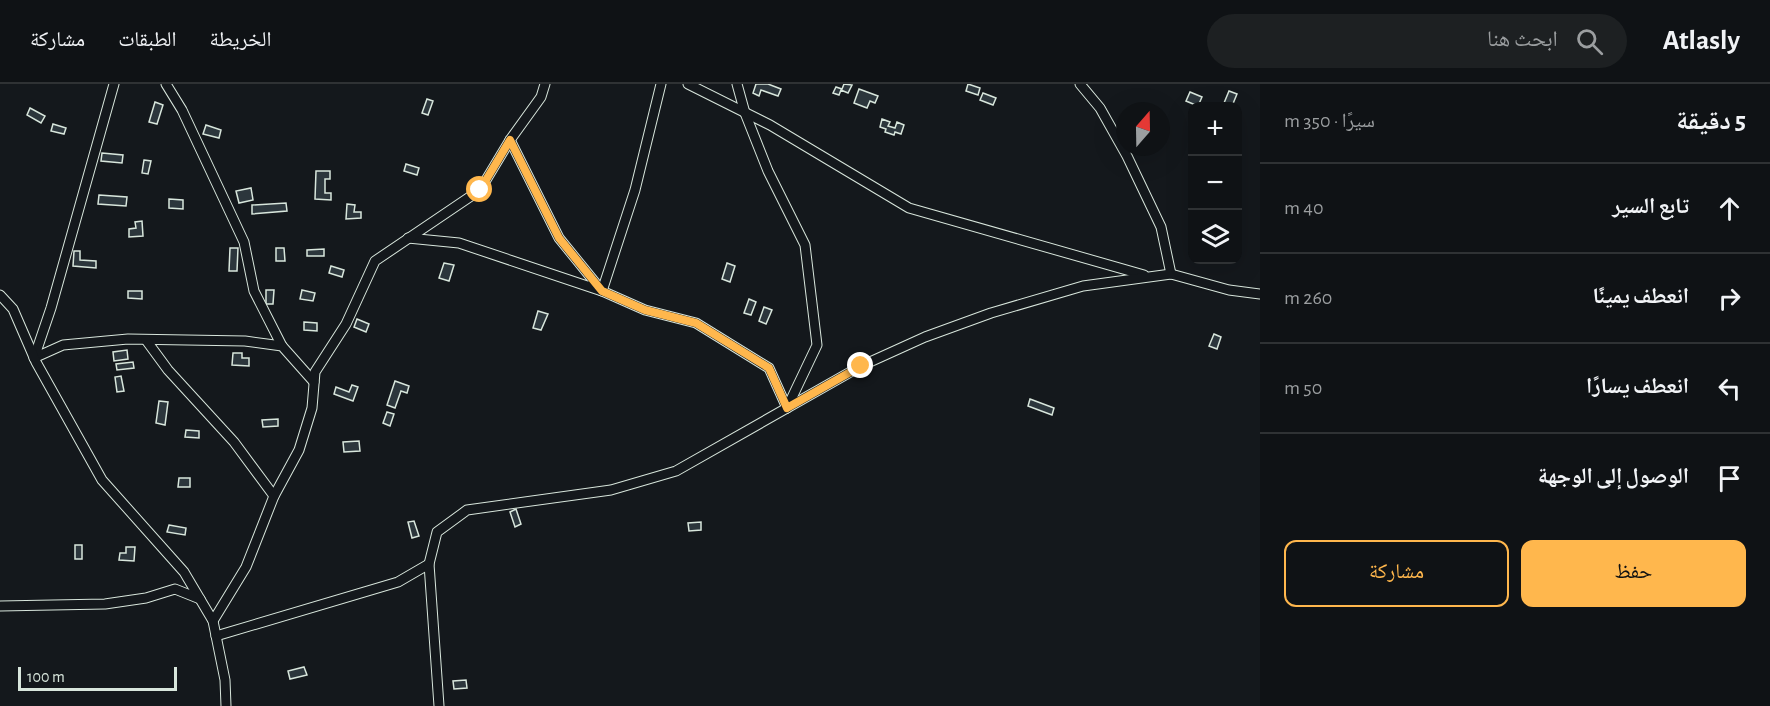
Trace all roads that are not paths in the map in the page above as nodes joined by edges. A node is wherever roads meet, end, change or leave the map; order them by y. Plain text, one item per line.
1 (114, 84) edge
2 (166, 84) edge
3 (545, 84) edge
4 (661, 84) edge
5 (688, 84) edge
6 (737, 84) edge
7 (1080, 84) edge
8 (745, 113) junction
9 (510, 140) junction
10 (408, 238) junction
11 (1171, 274) junction
12 (1149, 276) junction
13 (602, 291) junction
14 (1260, 294) edge
15 (0, 295) edge
16 (146, 340) junction
17 (282, 346) junction
18 (34, 358) junction
19 (315, 382) junction
20 (787, 408) junction
21 (274, 496) junction
22 (429, 564) junction
23 (200, 599) junction
24 (0, 606) edge
25 (213, 621) junction
26 (216, 636) junction
27 (226, 706) edge
28 (440, 706) edge

1 - 18 street
2 - 17 street
3 - 9 street
4 - 13 street
5 - 8 street
6 - 8 street
7 - 11 street
8 - 12 street
8 - 20 street
9 - 10 street
9 - 13 street
10 - 13 street
10 - 19 street
11 - 12 street
11 - 14 street
12 - 20 street
13 - 20 street
15 - 18 street
16 - 17 street
16 - 18 street
16 - 21 street
17 - 19 street
18 - 23 street
19 - 21 street
20 - 22 street
21 - 25 street
22 - 26 street
22 - 28 street
23 - 24 street
23 - 25 street
25 - 26 street
26 - 27 street

